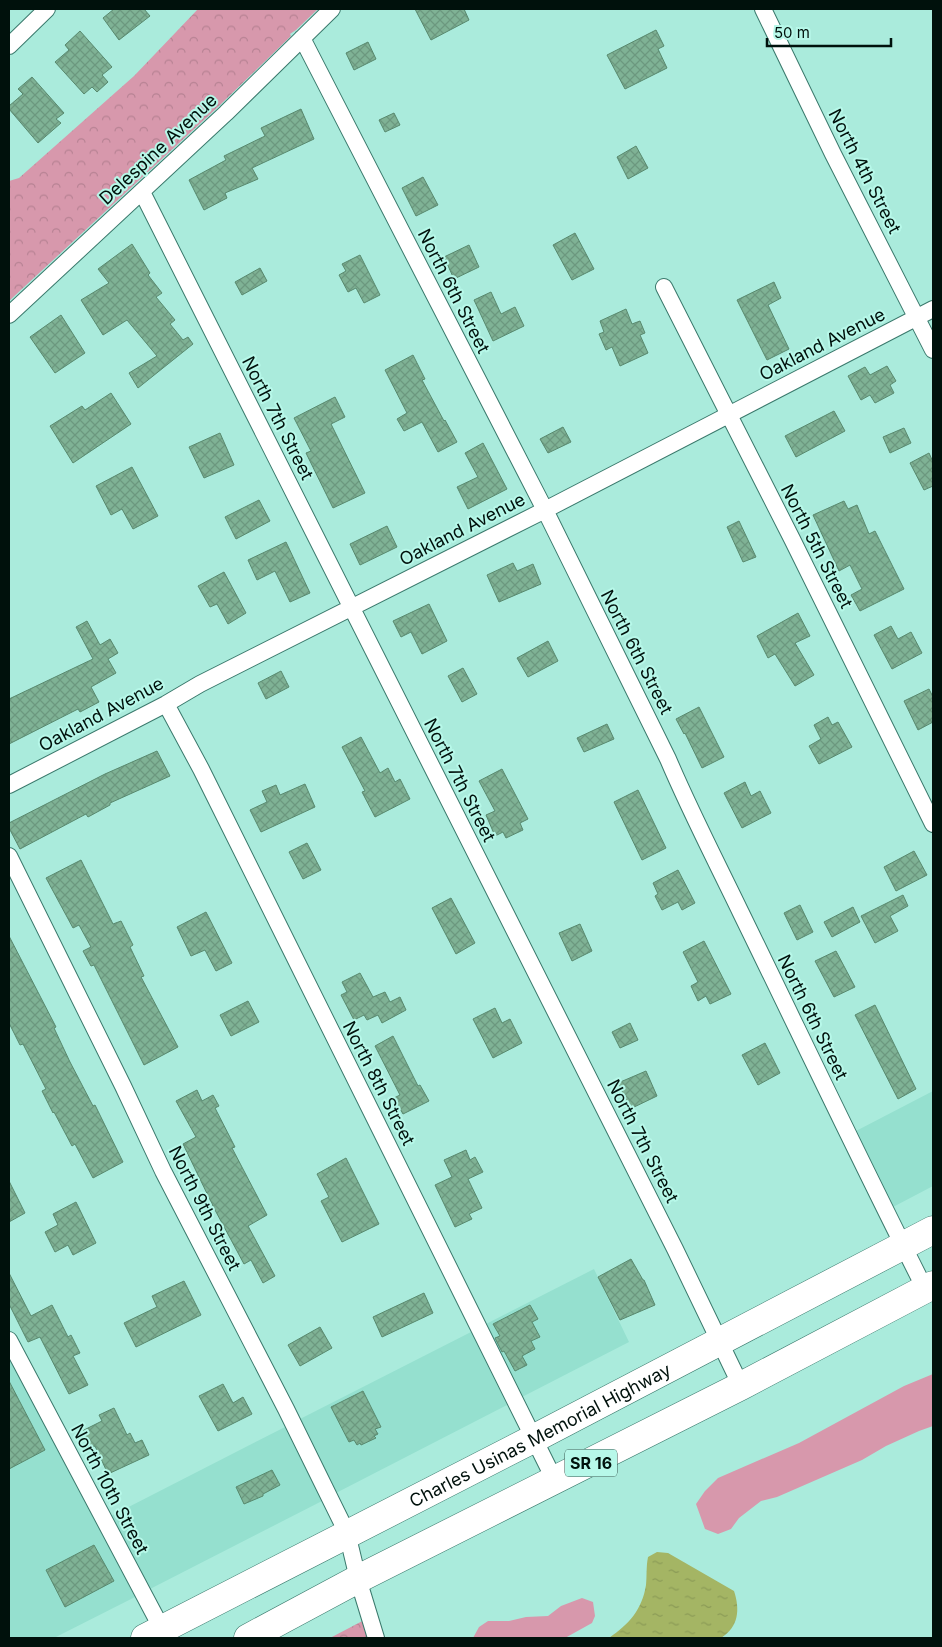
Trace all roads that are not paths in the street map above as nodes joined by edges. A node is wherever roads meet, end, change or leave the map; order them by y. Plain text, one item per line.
1 (48, 9) edge
2 (332, 9) edge
3 (763, 9) edge
4 (302, 38) junction
5 (9, 46) edge
6 (142, 192) junction
7 (664, 287) dead end
8 (933, 310) edge
9 (9, 315) edge
10 (917, 318) junction
11 (933, 350) edge
12 (729, 415) junction
13 (544, 510) junction
14 (352, 608) junction
15 (166, 704) junction
16 (9, 785) edge
17 (933, 824) edge
18 (9, 856) edge
19 (933, 1230) edge
20 (903, 1245) junction
21 (929, 1287) edge
22 (9, 1340) edge
23 (719, 1341) junction
24 (741, 1386) junction
25 (533, 1439) junction
26 (555, 1481) junction
27 (347, 1533) junction
28 (358, 1580) junction
29 (154, 1634) edge
30 (248, 1638) edge
31 (376, 1638) edge

1 - 5 street
2 - 4 street, Delespine Avenue
3 - 10 street, North 4th Street
4 - 6 street, Delespine Avenue
4 - 13 street, North 6th Street
6 - 9 street, Delespine Avenue
6 - 14 street, North 7th Street
7 - 12 street, North 5th Street
8 - 10 street, Oakland Avenue
10 - 11 street, North 4th Street
10 - 12 street, Oakland Avenue
12 - 13 street, Oakland Avenue
12 - 17 street, North 5th Street
13 - 14 street, Oakland Avenue
13 - 20 street, North 6th Street
14 - 15 street, Oakland Avenue
14 - 23 street, North 7th Street
15 - 16 street, Oakland Avenue
15 - 25 street, North 8th Street
18 - 27 street, North 9th Street
19 - 20 highway, Charles Usinas Memorial Highway / SR 16
20 - 21 street, North 6th Street
20 - 23 highway, Charles Usinas Memorial Highway / SR 16
21 - 24 highway, SR 16
22 - 29 street, North 10th Street
23 - 24 street, North 7th Street
23 - 25 highway, Charles Usinas Memorial Highway / SR 16
24 - 26 highway, SR 16
25 - 26 street, North 8th Street
25 - 27 highway, Charles Usinas Memorial Highway / SR 16
26 - 28 highway, SR 16
27 - 28 street, North 9th Street
27 - 29 highway, Charles Usinas Memorial Highway / SR 16
28 - 30 highway, SR 16
28 - 31 street, North 9th Street

